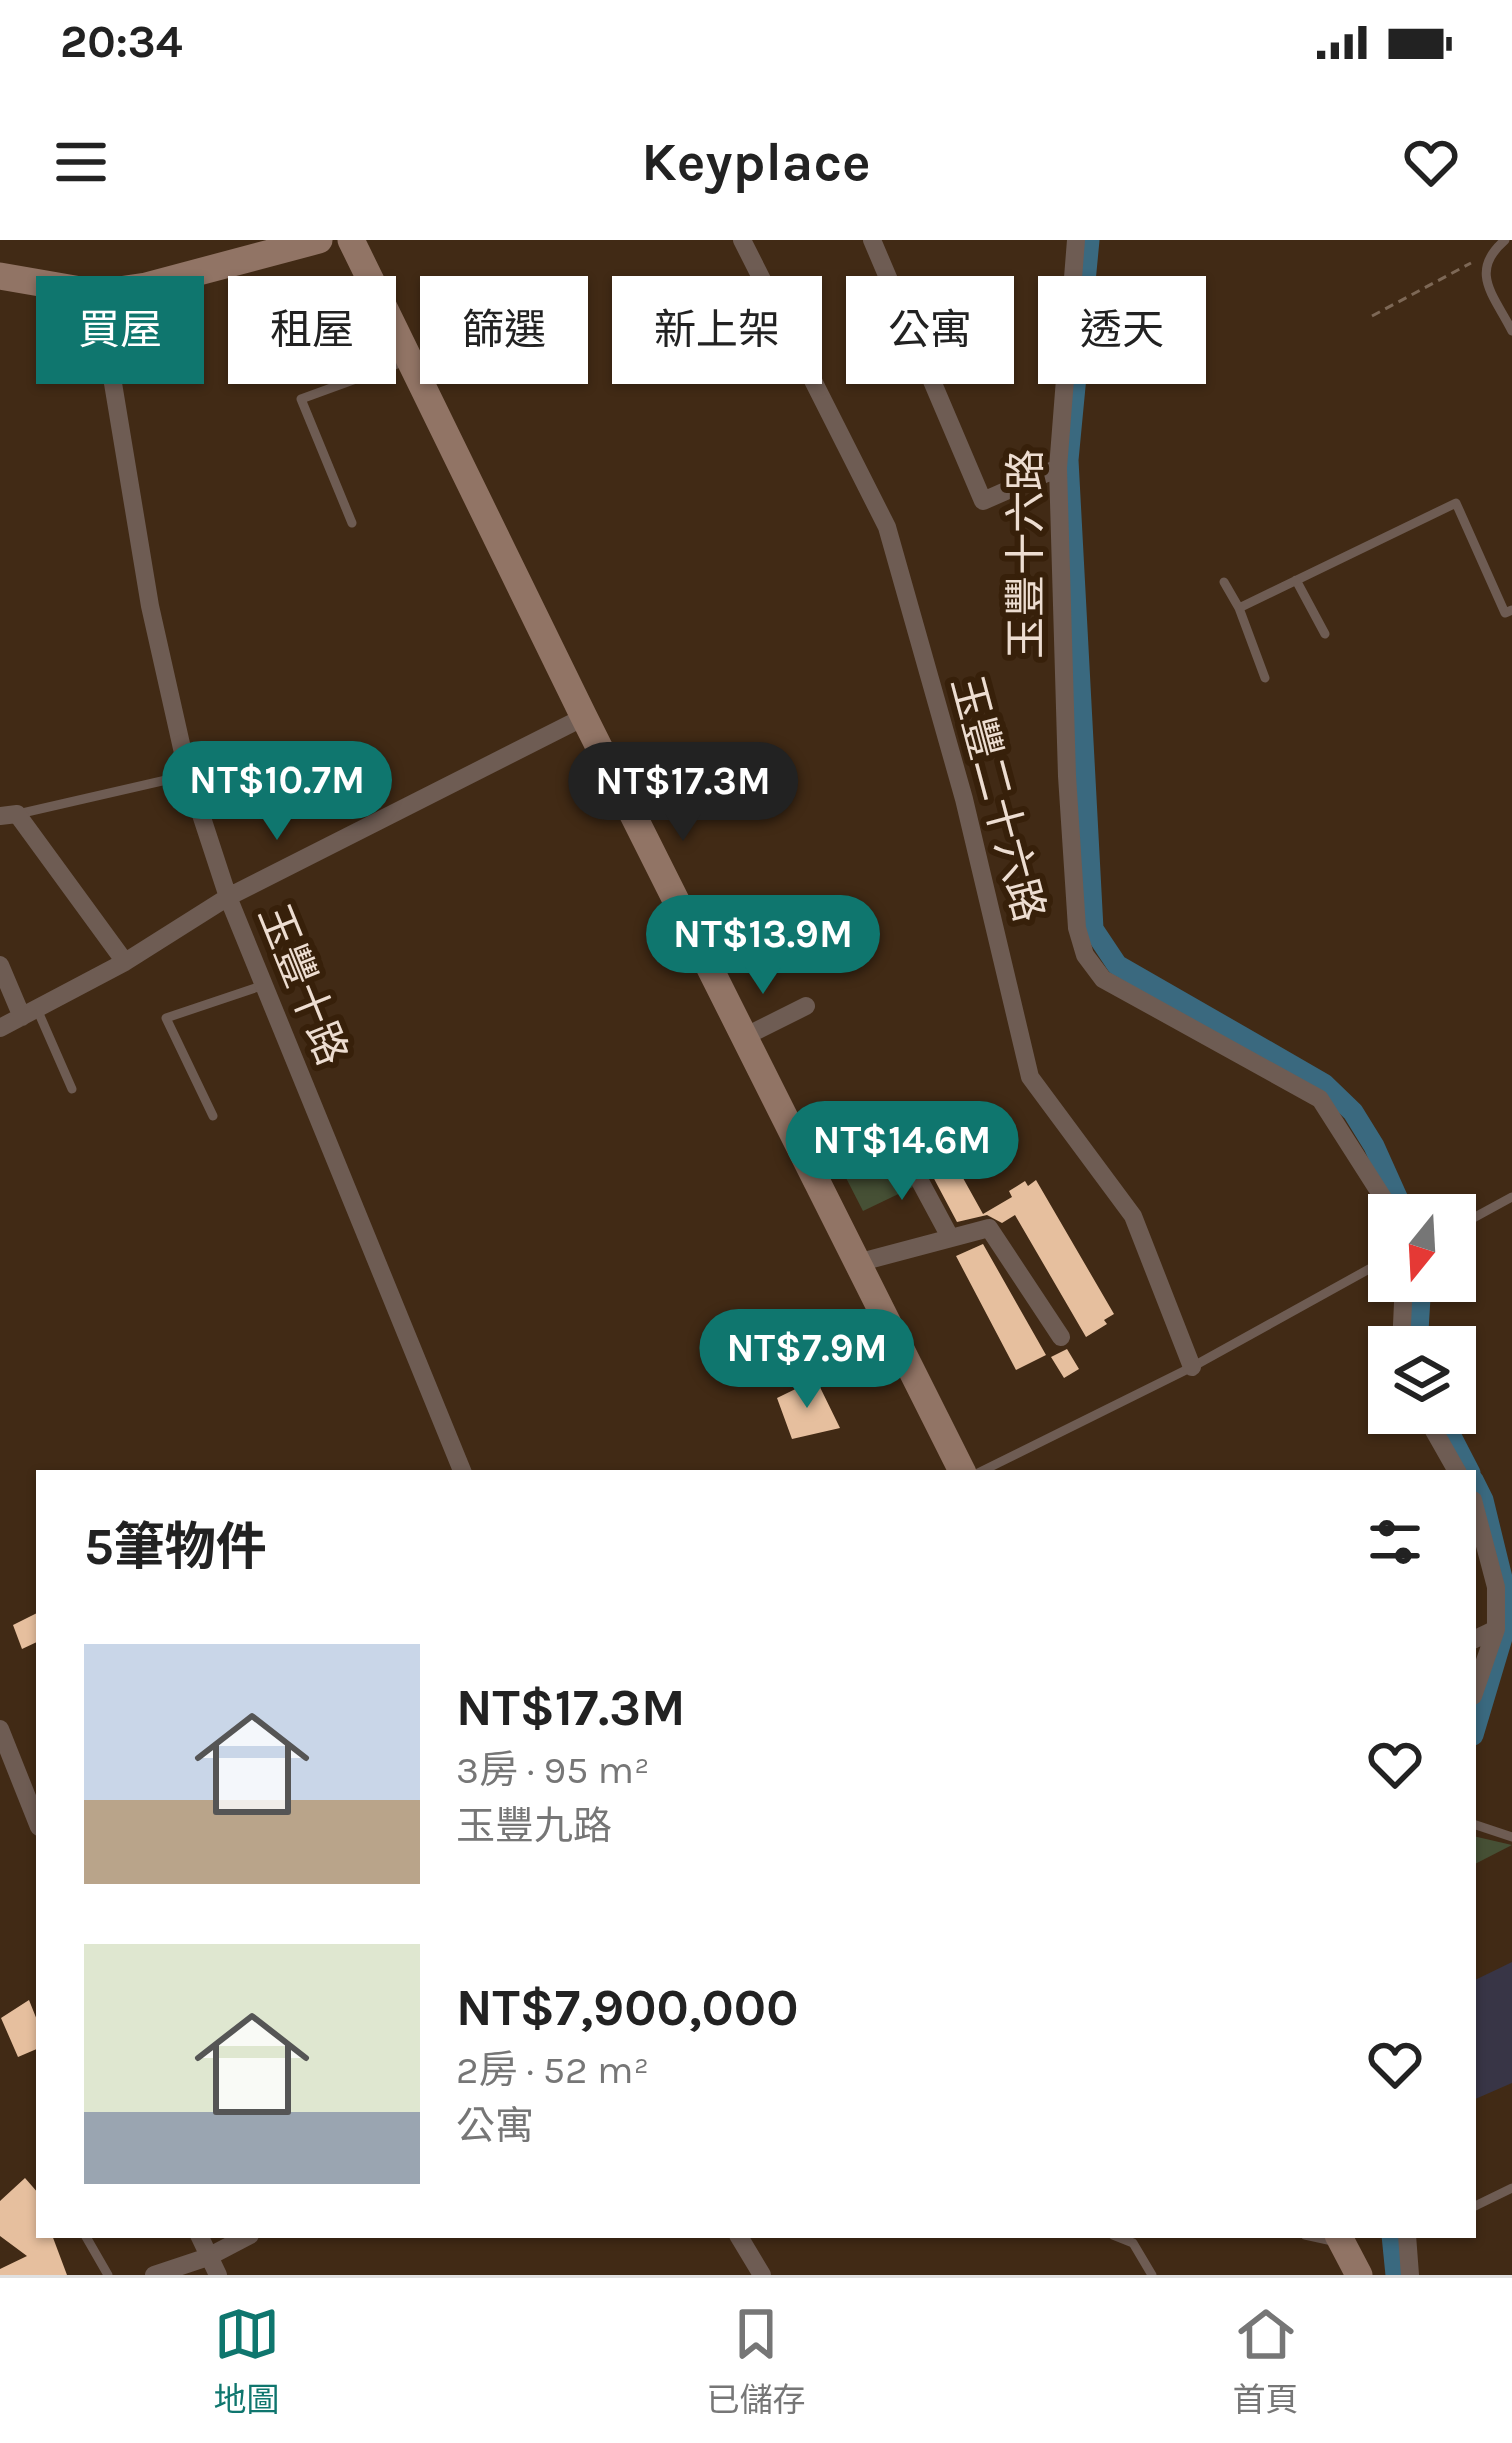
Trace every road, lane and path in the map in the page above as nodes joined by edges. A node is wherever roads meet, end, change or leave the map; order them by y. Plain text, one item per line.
1 (319, 240) edge
2 (351, 240) edge
3 (742, 240) edge
4 (872, 240) edge
5 (1076, 240) edge
6 (1504, 240) edge
7 (1488, 254) junction
8 (184, 276) edge
9 (0, 277) edge
10 (36, 283) edge
11 (1372, 316) dead end
12 (1512, 331) edge
13 (408, 360) junction
14 (113, 384) edge
15 (1058, 469) junction
16 (352, 523) dead end
17 (1296, 580) junction
18 (1223, 582) dead end
19 (1239, 608) junction
20 (1512, 610) edge
21 (1325, 634) dead end
22 (1265, 678) dead end
23 (584, 717) junction
24 (188, 775) junction
25 (8, 815) edge
26 (228, 897) junction
27 (125, 962) junction
28 (0, 965) edge
29 (264, 985) junction
30 (806, 1006) dead end
31 (29, 1013) junction
32 (0, 1028) edge
33 (744, 1037) junction
34 (72, 1089) dead end
35 (213, 1116) dead end
36 (900, 1144) dead end
37 (1381, 1194) edge
38 (1512, 1197) edge
39 (1476, 1217) edge
40 (950, 1237) junction
41 (857, 1263) junction
42 (1368, 1270) edge
43 (1061, 1337) dead end
44 (1192, 1367) junction
45 (1436, 1434) edge
46 (462, 1470) edge
47 (961, 1470) edge
48 (984, 1470) edge
49 (1456, 1470) edge
50 (1476, 1510) edge
51 (1496, 1630) junction
52 (1476, 1639) edge
53 (1476, 1687) edge
54 (0, 1729) edge
55 (36, 1819) edge
56 (1476, 1825) edge
57 (1512, 1837) edge
58 (1512, 2188) edge
59 (1476, 2206) edge
60 (87, 2238) edge
61 (201, 2238) edge
62 (246, 2238) edge
63 (740, 2238) edge
64 (1120, 2238) edge
65 (1310, 2238) edge
66 (1410, 2238) edge
67 (1346, 2259) edge
68 (213, 2266) edge
69 (108, 2275) edge
70 (154, 2275) edge
71 (762, 2275) edge
72 (1152, 2275) edge
73 (1410, 2275) edge

1 - 8 main road
2 - 13 main road
3 - 44 street, 玉豐二十六路
4 - 15 street
5 - 15 street, 玉豐十六路
6 - 7 lane
7 - 11 path
7 - 12 lane
9 - 10 main road
13 - 16 lane
13 - 23 main road
14 - 24 street, 玉豐十路
15 - 37 street, 玉豐十六路
17 - 19 lane
17 - 20 lane
17 - 21 lane
18 - 19 lane
19 - 22 lane
23 - 26 street
23 - 33 main road
24 - 25 lane
24 - 26 street, 玉豐十路
25 - 27 street
26 - 27 street
26 - 29 street, 玉豐十路
27 - 31 street
28 - 31 street
29 - 35 lane
29 - 46 street, 玉豐十路
30 - 33 street
31 - 32 street
31 - 34 lane
33 - 41 main road
36 - 40 street
38 - 39 lane
40 - 41 street
40 - 43 street
41 - 47 main road
42 - 44 lane
44 - 48 lane
45 - 49 street
50 - 51 street
51 - 52 street
51 - 53 street
54 - 55 street
56 - 57 lane
58 - 59 lane
60 - 69 lane
61 - 68 street
62 - 68 street
63 - 71 street
64 - 72 lane
65 - 67 lane
66 - 73 street
68 - 70 street

